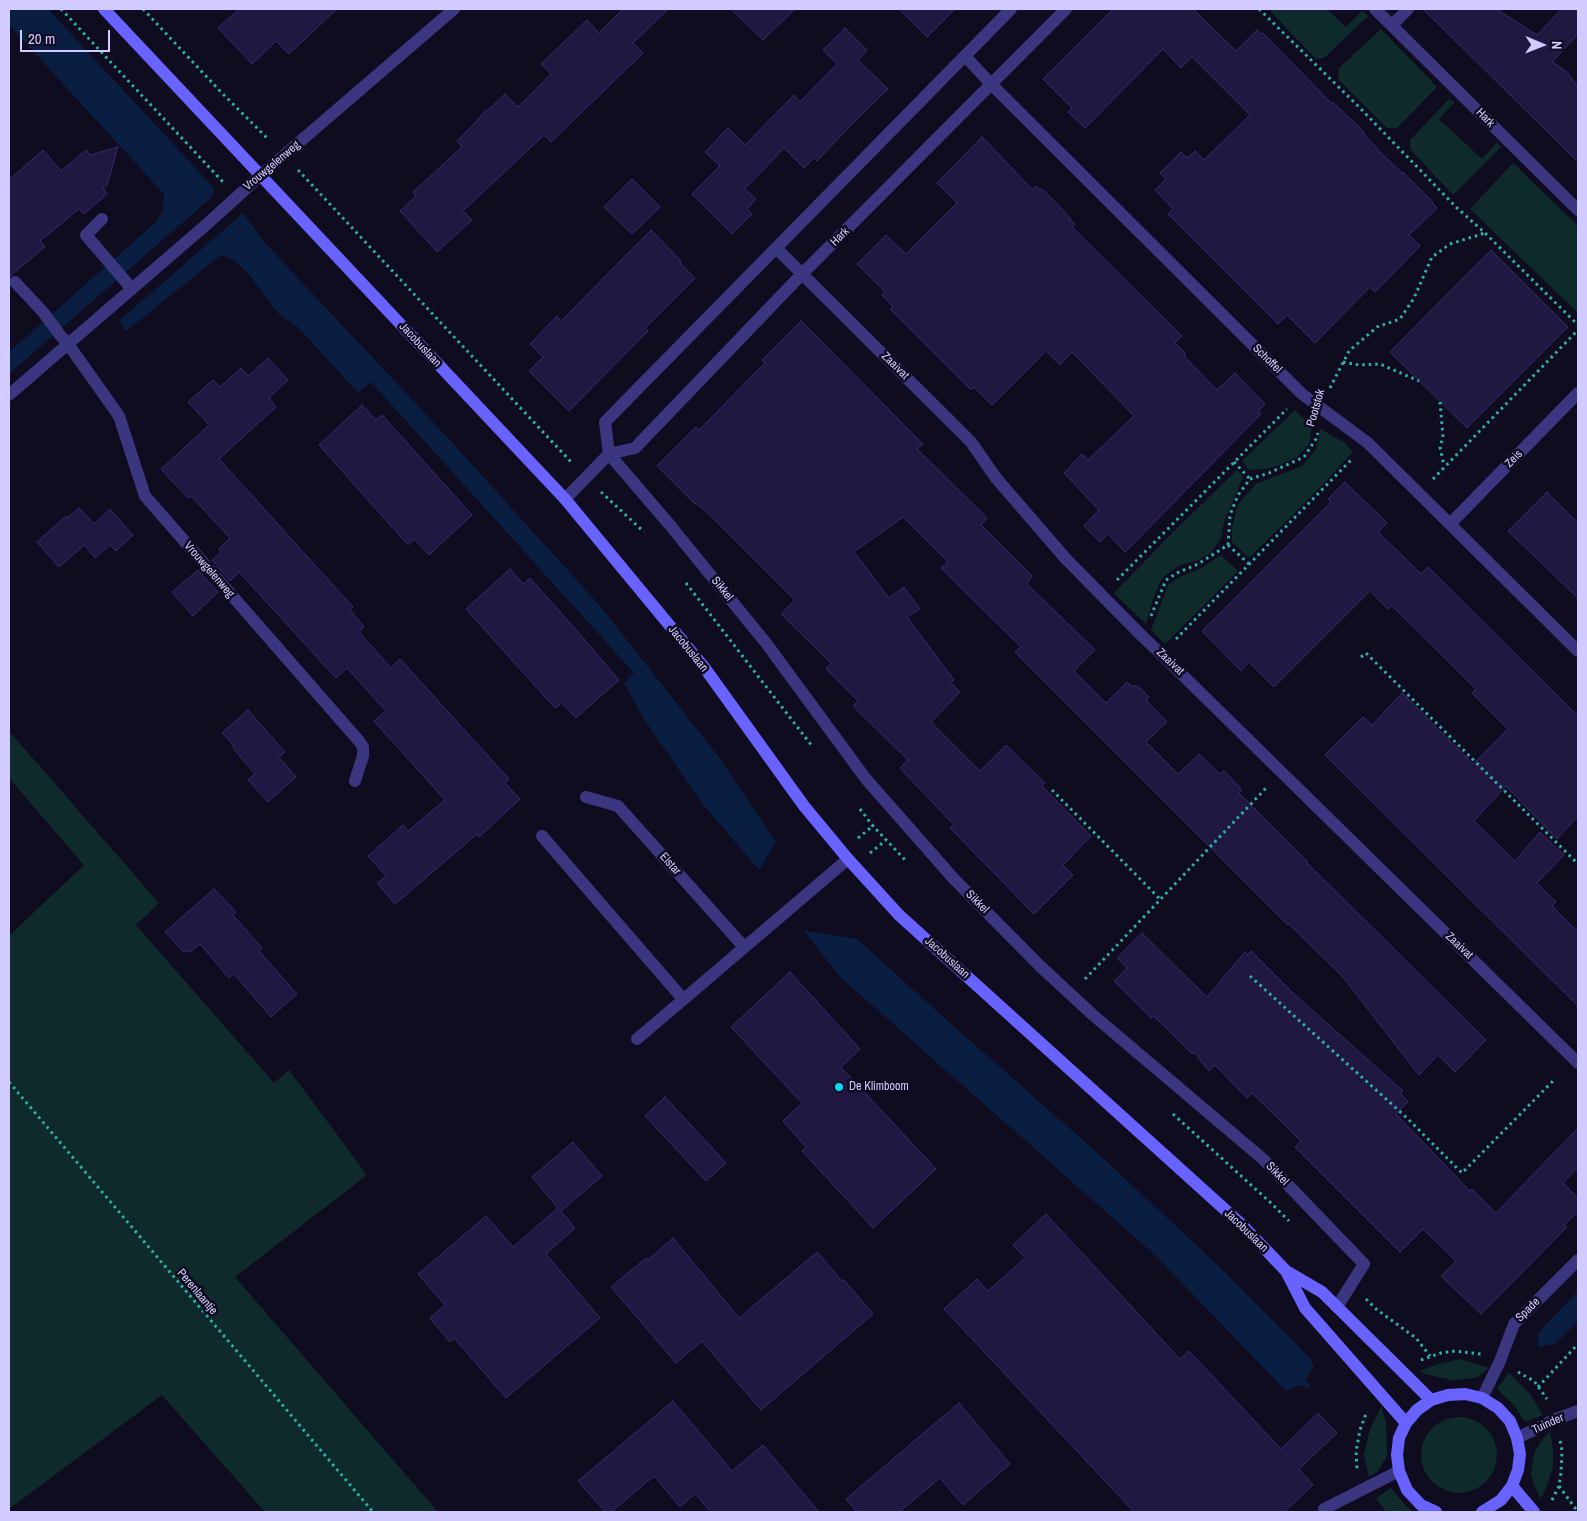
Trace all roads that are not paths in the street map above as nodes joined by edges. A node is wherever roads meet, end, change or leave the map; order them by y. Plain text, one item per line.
1 (104, 9) edge
2 (454, 9) edge
3 (1011, 9) edge
4 (1066, 9) edge
5 (1375, 9) edge
6 (1408, 9) edge
7 (1392, 25) junction
8 (966, 56) junction
9 (992, 84) junction
10 (260, 176) junction
11 (1578, 210) edge
12 (102, 219) dead end
13 (776, 248) junction
14 (802, 274) junction
15 (14, 282) dead end
16 (128, 285) junction
17 (64, 340) junction
18 (1578, 393) edge
19 (9, 395) edge
20 (609, 454) junction
21 (565, 499) junction
22 (1450, 524) junction
23 (1578, 651) edge
24 (355, 781) dead end
25 (586, 797) dead end
26 (542, 836) dead end
27 (848, 859) junction
28 (744, 947) junction
29 (683, 999) junction
30 (637, 1039) dead end
31 (1578, 1063) edge
32 (1578, 1260) edge
33 (1286, 1271) junction
34 (1336, 1307) junction
35 (1482, 1398) junction
36 (1431, 1400) junction
37 (1578, 1411) edge
38 (1406, 1423) junction
39 (1518, 1438) junction
40 (1399, 1471) junction
41 (1512, 1486) junction
42 (1324, 1509) dead end
43 (1436, 1512) edge
44 (1485, 1512) edge
45 (1534, 1512) edge

1 - 10 main road, Jacobuslaan
2 - 10 street, Vrouwgelenweg
3 - 8 street
4 - 9 street, Hark
5 - 7 street, Hark
6 - 7 street
7 - 11 street, Hark
8 - 9 street, Schoffel
8 - 13 street
9 - 14 street, Hark
9 - 22 street, Schoffel
10 - 16 street, Vrouwgelenweg
10 - 21 main road, Jacobuslaan
12 - 16 street
13 - 14 street, Zaaivat
13 - 20 street
14 - 20 street, Hark
14 - 31 street, Zaaivat
15 - 17 street
16 - 17 street, Vrouwgelenweg
17 - 19 street, Vrouwgelenweg
17 - 24 street, Vrouwgelenweg
18 - 22 street, Zeis
20 - 21 street
20 - 34 street, Sikkel
21 - 27 main road, Jacobuslaan
22 - 23 street, Schoffel
25 - 28 street, Elstar
26 - 29 street
27 - 28 street
27 - 33 main road, Jacobuslaan
28 - 29 street
29 - 30 street
32 - 35 street, Spade
33 - 34 main road, Jacobuslaan
33 - 38 main road, Jacobuslaan
34 - 36 main road, Jacobuslaan
35 - 36 main road
35 - 39 main road
36 - 38 main road
37 - 39 street, Tuinder
38 - 40 main road
39 - 41 main road
40 - 42 street
40 - 43 main road
41 - 44 main road
41 - 45 main road

